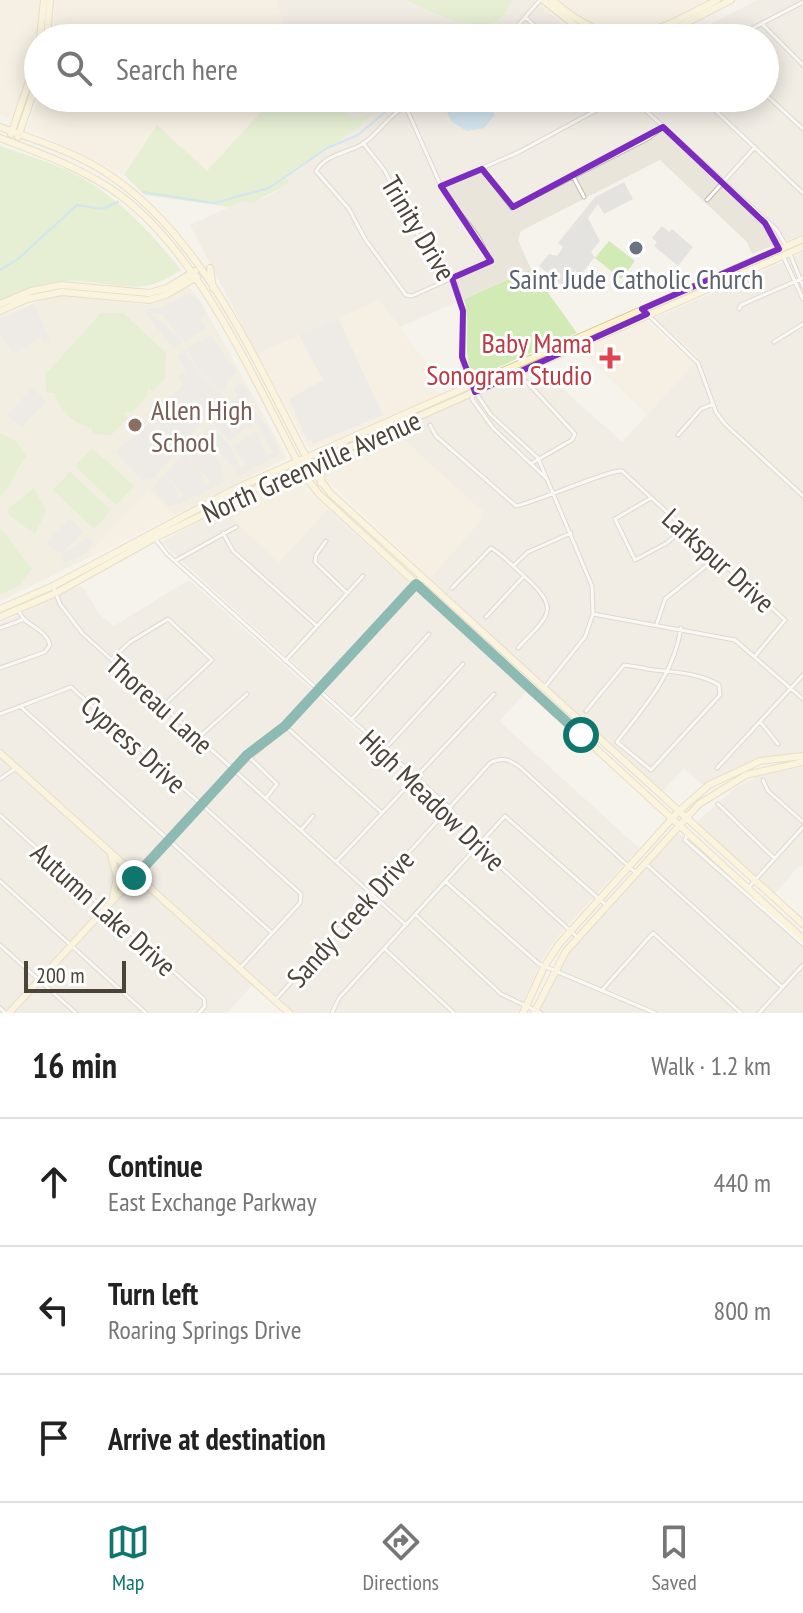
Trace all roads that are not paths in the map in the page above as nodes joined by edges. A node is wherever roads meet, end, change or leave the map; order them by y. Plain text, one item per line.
1 (47, 0) edge
2 (542, 0) edge
3 (552, 0) edge
4 (717, 0) edge
5 (731, 0) edge
6 (803, 2) edge
7 (525, 17) junction
8 (44, 20) junction
9 (43, 24) edge
10 (45, 24) edge
11 (519, 24) edge
12 (533, 24) edge
13 (576, 24) edge
14 (579, 24) edge
15 (667, 24) edge
16 (684, 24) edge
17 (762, 24) edge
18 (779, 41) edge
19 (803, 65) edge
20 (24, 103) edge
21 (779, 107) edge
22 (24, 112) edge
23 (396, 112) edge
24 (409, 112) edge
25 (592, 112) edge
26 (647, 112) edge
27 (717, 112) edge
28 (0, 127) edge
29 (663, 127) junction
30 (803, 129) edge
31 (15, 133) junction
32 (0, 138) edge
33 (12, 143) junction
34 (363, 143) junction
35 (755, 147) junction
36 (482, 169) junction
37 (109, 175) junction
38 (573, 176) junction
39 (722, 183) junction
40 (103, 184) junction
41 (441, 186) junction
42 (803, 193) edge
43 (584, 197) dead end
44 (707, 200) dead end
45 (765, 223) junction
46 (803, 239) edge
47 (803, 247) edge
48 (785, 251) junction
49 (205, 269) junction
50 (194, 275) junction
51 (452, 278) junction
52 (802, 278) edge
53 (794, 281) junction
54 (803, 286) edge
55 (124, 295) junction
56 (803, 299) edge
57 (0, 304) edge
58 (739, 309) dead end
59 (0, 311) edge
60 (645, 312) junction
61 (803, 324) edge
62 (774, 342) dead end
63 (256, 365) junction
64 (248, 370) junction
65 (527, 382) dead end
66 (471, 384) junction
67 (475, 392) junction
68 (713, 404) junction
69 (384, 423) junction
70 (430, 425) dead end
71 (388, 431) junction
72 (678, 435) dead end
73 (306, 457) junction
74 (330, 457) junction
75 (538, 458) junction
76 (297, 461) junction
77 (532, 463) junction
78 (310, 465) junction
79 (301, 469) junction
80 (547, 479) junction
81 (321, 483) junction
82 (237, 488) junction
83 (554, 494) junction
84 (803, 496) edge
85 (240, 497) junction
86 (651, 498) junction
87 (359, 520) junction
88 (236, 527) dead end
89 (353, 527) junction
90 (684, 528) junction
91 (223, 533) junction
92 (571, 533) junction
93 (153, 534) junction
94 (326, 541) dead end
95 (716, 558) junction
96 (175, 561) junction
97 (513, 566) junction
98 (363, 576) dead end
99 (524, 576) junction
100 (422, 577) junction
101 (416, 584) junction
102 (452, 588) dead end
103 (55, 590) junction
104 (347, 593) junction
105 (0, 609) edge
106 (19, 611) junction
107 (593, 614) junction
108 (0, 617) edge
109 (486, 617) dead end
110 (22, 620) junction
111 (657, 624) junction
112 (317, 626) junction
113 (0, 628) edge
114 (681, 628) junction
115 (429, 634) dead end
116 (518, 648) dead end
117 (756, 655) junction
118 (111, 659) junction
119 (285, 661) junction
120 (463, 664) dead end
121 (0, 668) edge
122 (668, 672) junction
123 (803, 675) edge
124 (544, 688) junction
125 (791, 688) junction
126 (318, 691) junction
127 (247, 694) dead end
128 (494, 694) dead end
129 (537, 695) junction
130 (803, 699) edge
131 (163, 706) junction
132 (21, 707) junction
133 (586, 711) dead end
134 (0, 714) edge
135 (351, 720) junction
136 (760, 722) junction
137 (285, 726) junction
138 (198, 738) junction
139 (778, 744) dead end
140 (611, 749) junction
141 (384, 750) junction
142 (0, 753) edge
143 (247, 755) junction
144 (605, 757) junction
145 (803, 759) edge
146 (625, 762) junction
147 (17, 768) junction
148 (717, 768) dead end
149 (233, 770) junction
150 (618, 770) junction
151 (0, 779) edge
152 (417, 779) junction
153 (763, 780) dead end
154 (266, 798) junction
155 (201, 804) junction
156 (718, 804) dead end
157 (450, 808) junction
158 (679, 811) junction
159 (382, 813) junction
160 (0, 815) edge
161 (313, 816) dead end
162 (686, 817) junction
163 (676, 822) junction
164 (803, 824) edge
165 (301, 830) junction
166 (688, 833) junction
167 (169, 840) junction
168 (479, 847) junction
169 (110, 851) junction
170 (774, 858) junction
171 (336, 862) junction
172 (645, 863) junction
173 (629, 867) junction
174 (636, 873) junction
175 (136, 875) junction
176 (755, 880) junction
177 (0, 881) edge
178 (446, 882) junction
179 (748, 888) junction
180 (371, 894) junction
181 (599, 899) junction
182 (110, 904) junction
183 (606, 905) junction
184 (104, 910) junction
185 (416, 915) junction
186 (803, 924) edge
187 (406, 925) junction
188 (570, 931) junction
189 (273, 933) junction
190 (577, 937) junction
191 (803, 942) edge
192 (0, 945) edge
193 (72, 946) junction
194 (385, 949) junction
195 (803, 965) edge
196 (544, 967) junction
197 (240, 969) junction
198 (553, 970) junction
199 (39, 981) junction
200 (782, 987) junction
201 (603, 989) junction
202 (275, 1000) junction
203 (0, 1008) edge
204 (524, 1010) edge
205 (537, 1012) edge
206 (7, 1013) edge
207 (76, 1013) edge
208 (146, 1013) edge
209 (199, 1013) edge
210 (289, 1013) edge
211 (332, 1013) edge
212 (454, 1013) edge
213 (655, 1013) edge
214 (741, 1013) edge
215 (759, 1013) edge

1 - 8 main road
2 - 7 street
2 - 13 main road
3 - 14 main road
4 - 15 main road
5 - 16 main road
6 - 17 street
7 - 11 street
7 - 12 street
8 - 9 main road
8 - 10 main road
18 - 19 street
20 - 31 main road
21 - 30 street
22 - 31 main road
23 - 34 street
24 - 41 street
25 - 36 street
26 - 29 street
27 - 35 street
28 - 31 main road
29 - 38 street
29 - 39 street
31 - 33 main road
31 - 37 main road
32 - 33 main road
33 - 40 main road
34 - 51 street, Trinity Drive
34 - 51 street
35 - 39 street
35 - 42 street
36 - 38 street
36 - 41 street
37 - 40 main road
37 - 49 main road
38 - 43 street
39 - 44 street
39 - 45 street
40 - 50 main road
41 - 51 street
45 - 48 street
45 - 48 street
46 - 48 main road, North Greenville Avenue
47 - 48 main road, North Greenville Avenue
48 - 52 street
48 - 53 street
48 - 60 main road, North Greenville Avenue
49 - 50 main road
49 - 63 main road
50 - 55 main road
50 - 64 main road
51 - 66 street, Trinity Drive
52 - 53 street
52 - 54 street
53 - 56 street
53 - 58 street
55 - 57 main road
55 - 59 main road
60 - 66 main road, North Greenville Avenue
60 - 67 main road, North Greenville Avenue
60 - 68 street
61 - 62 street
63 - 64 main road
63 - 73 main road
64 - 76 main road
65 - 75 street
66 - 67 main road
66 - 69 main road, North Greenville Avenue
67 - 71 main road, North Greenville Avenue
67 - 75 street
67 - 77 street
68 - 72 street
68 - 84 street
69 - 71 main road
69 - 73 main road, North Greenville Avenue
70 - 83 street
71 - 74 main road, North Greenville Avenue
73 - 76 main road, North Greenville Avenue
73 - 78 main road
74 - 78 main road, North Greenville Avenue
74 - 81 main road
75 - 77 street
75 - 80 street
76 - 79 main road
76 - 82 main road, North Greenville Avenue
77 - 80 street
78 - 79 main road, North Greenville Avenue
78 - 81 main road
79 - 85 main road, North Greenville Avenue
79 - 89 main road
80 - 83 street
81 - 87 main road
82 - 85 main road
82 - 93 main road, North Greenville Avenue
83 - 86 street, Larkspur Drive
83 - 92 street
85 - 93 main road, North Greenville Avenue
86 - 90 street, Larkspur Drive
86 - 90 street
87 - 89 main road
87 - 100 main road
88 - 91 street
89 - 101 main road
90 - 95 street, Larkspur Drive
91 - 96 street
91 - 112 street
92 - 97 street
92 - 107 street
93 - 96 street, High Meadow Drive
93 - 103 main road, North Greenville Avenue
94 - 104 street
95 - 111 street
95 - 117 street, Larkspur Drive
96 - 119 street, High Meadow Drive
97 - 99 street
97 - 102 street
98 - 104 street
99 - 109 street
99 - 116 street
100 - 101 main road
100 - 124 main road
101 - 126 main road
101 - 129 main road
103 - 105 main road, North Greenville Avenue
103 - 106 main road, North Greenville Avenue
103 - 118 street, Thoreau Lane
104 - 112 street
106 - 108 main road, North Greenville Avenue
106 - 110 street
107 - 111 street
107 - 124 street
110 - 113 street
110 - 121 street
111 - 114 street
112 - 119 street
114 - 117 street
114 - 122 street
115 - 135 street
117 - 125 street
118 - 131 street, Thoreau Lane
118 - 131 street
119 - 126 street, High Meadow Drive
120 - 141 street
122 - 122 street
122 - 133 street
123 - 125 street
124 - 129 main road
124 - 140 main road
125 - 130 street
125 - 136 street
126 - 135 street, High Meadow Drive
126 - 137 main road
127 - 138 street
128 - 152 street
129 - 144 main road
131 - 138 street, Thoreau Lane
132 - 134 street
132 - 155 street, Cypress Drive
132 - 167 street
135 - 141 street, High Meadow Drive
136 - 139 street
136 - 148 street
137 - 143 main road
137 - 159 street
138 - 149 street, Thoreau Lane
140 - 144 main road
140 - 146 main road
141 - 152 street, High Meadow Drive
142 - 147 main road
143 - 149 main road
143 - 154 street
144 - 150 main road
145 - 158 main road
145 - 162 main road
146 - 150 main road
146 - 158 main road
147 - 151 street
147 - 169 main road
149 - 154 street, Thoreau Lane
149 - 155 main road
150 - 163 main road
152 - 157 street, High Meadow Drive
152 - 159 street
153 - 164 street
154 - 165 street, Thoreau Lane
155 - 167 main road
155 - 189 street, Cypress Drive
156 - 170 street
157 - 168 street, High Meadow Drive
157 - 173 street, Sandy Creek Drive
157 - 180 street, Sandy Creek Drive
158 - 162 main road
158 - 163 main road
159 - 171 street
160 - 184 street, Autumn Lake Drive
161 - 165 street
162 - 163 main road
162 - 176 main road
163 - 166 main road
163 - 172 main road
163 - 173 main road
164 - 170 street
165 - 171 street, Thoreau Lane
166 - 179 main road
166 - 191 street
167 - 175 main road
167 - 189 street
168 - 178 street
168 - 181 street
168 - 188 street, High Meadow Drive
169 - 175 main road
169 - 182 main road
170 - 176 street
171 - 180 street, Thoreau Lane
172 - 174 main road
172 - 200 street
173 - 174 street, Sandy Creek Drive
173 - 181 main road
174 - 183 main road
175 - 182 main road
175 - 197 main road
176 - 179 street
176 - 186 main road
177 - 193 street
178 - 185 street
178 - 196 street
179 - 191 main road
180 - 187 street, Thoreau Lane
180 - 202 street, Sandy Creek Drive
181 - 183 street
181 - 188 main road
182 - 184 main road
183 - 190 main road
184 - 193 main road
184 - 209 street, Autumn Lake Drive
185 - 187 street
185 - 204 street
187 - 194 street
188 - 190 street, High Meadow Drive
188 - 196 main road
189 - 197 street
190 - 198 main road
192 - 199 street
193 - 199 main road
193 - 208 street
194 - 211 street
194 - 212 street
195 - 200 street
196 - 198 street
196 - 204 main road
197 - 202 main road
198 - 201 street
198 - 205 main road
199 - 206 main road
199 - 207 street
200 - 215 street
201 - 213 street
201 - 214 street
202 - 210 main road
203 - 206 street
204 - 205 street

